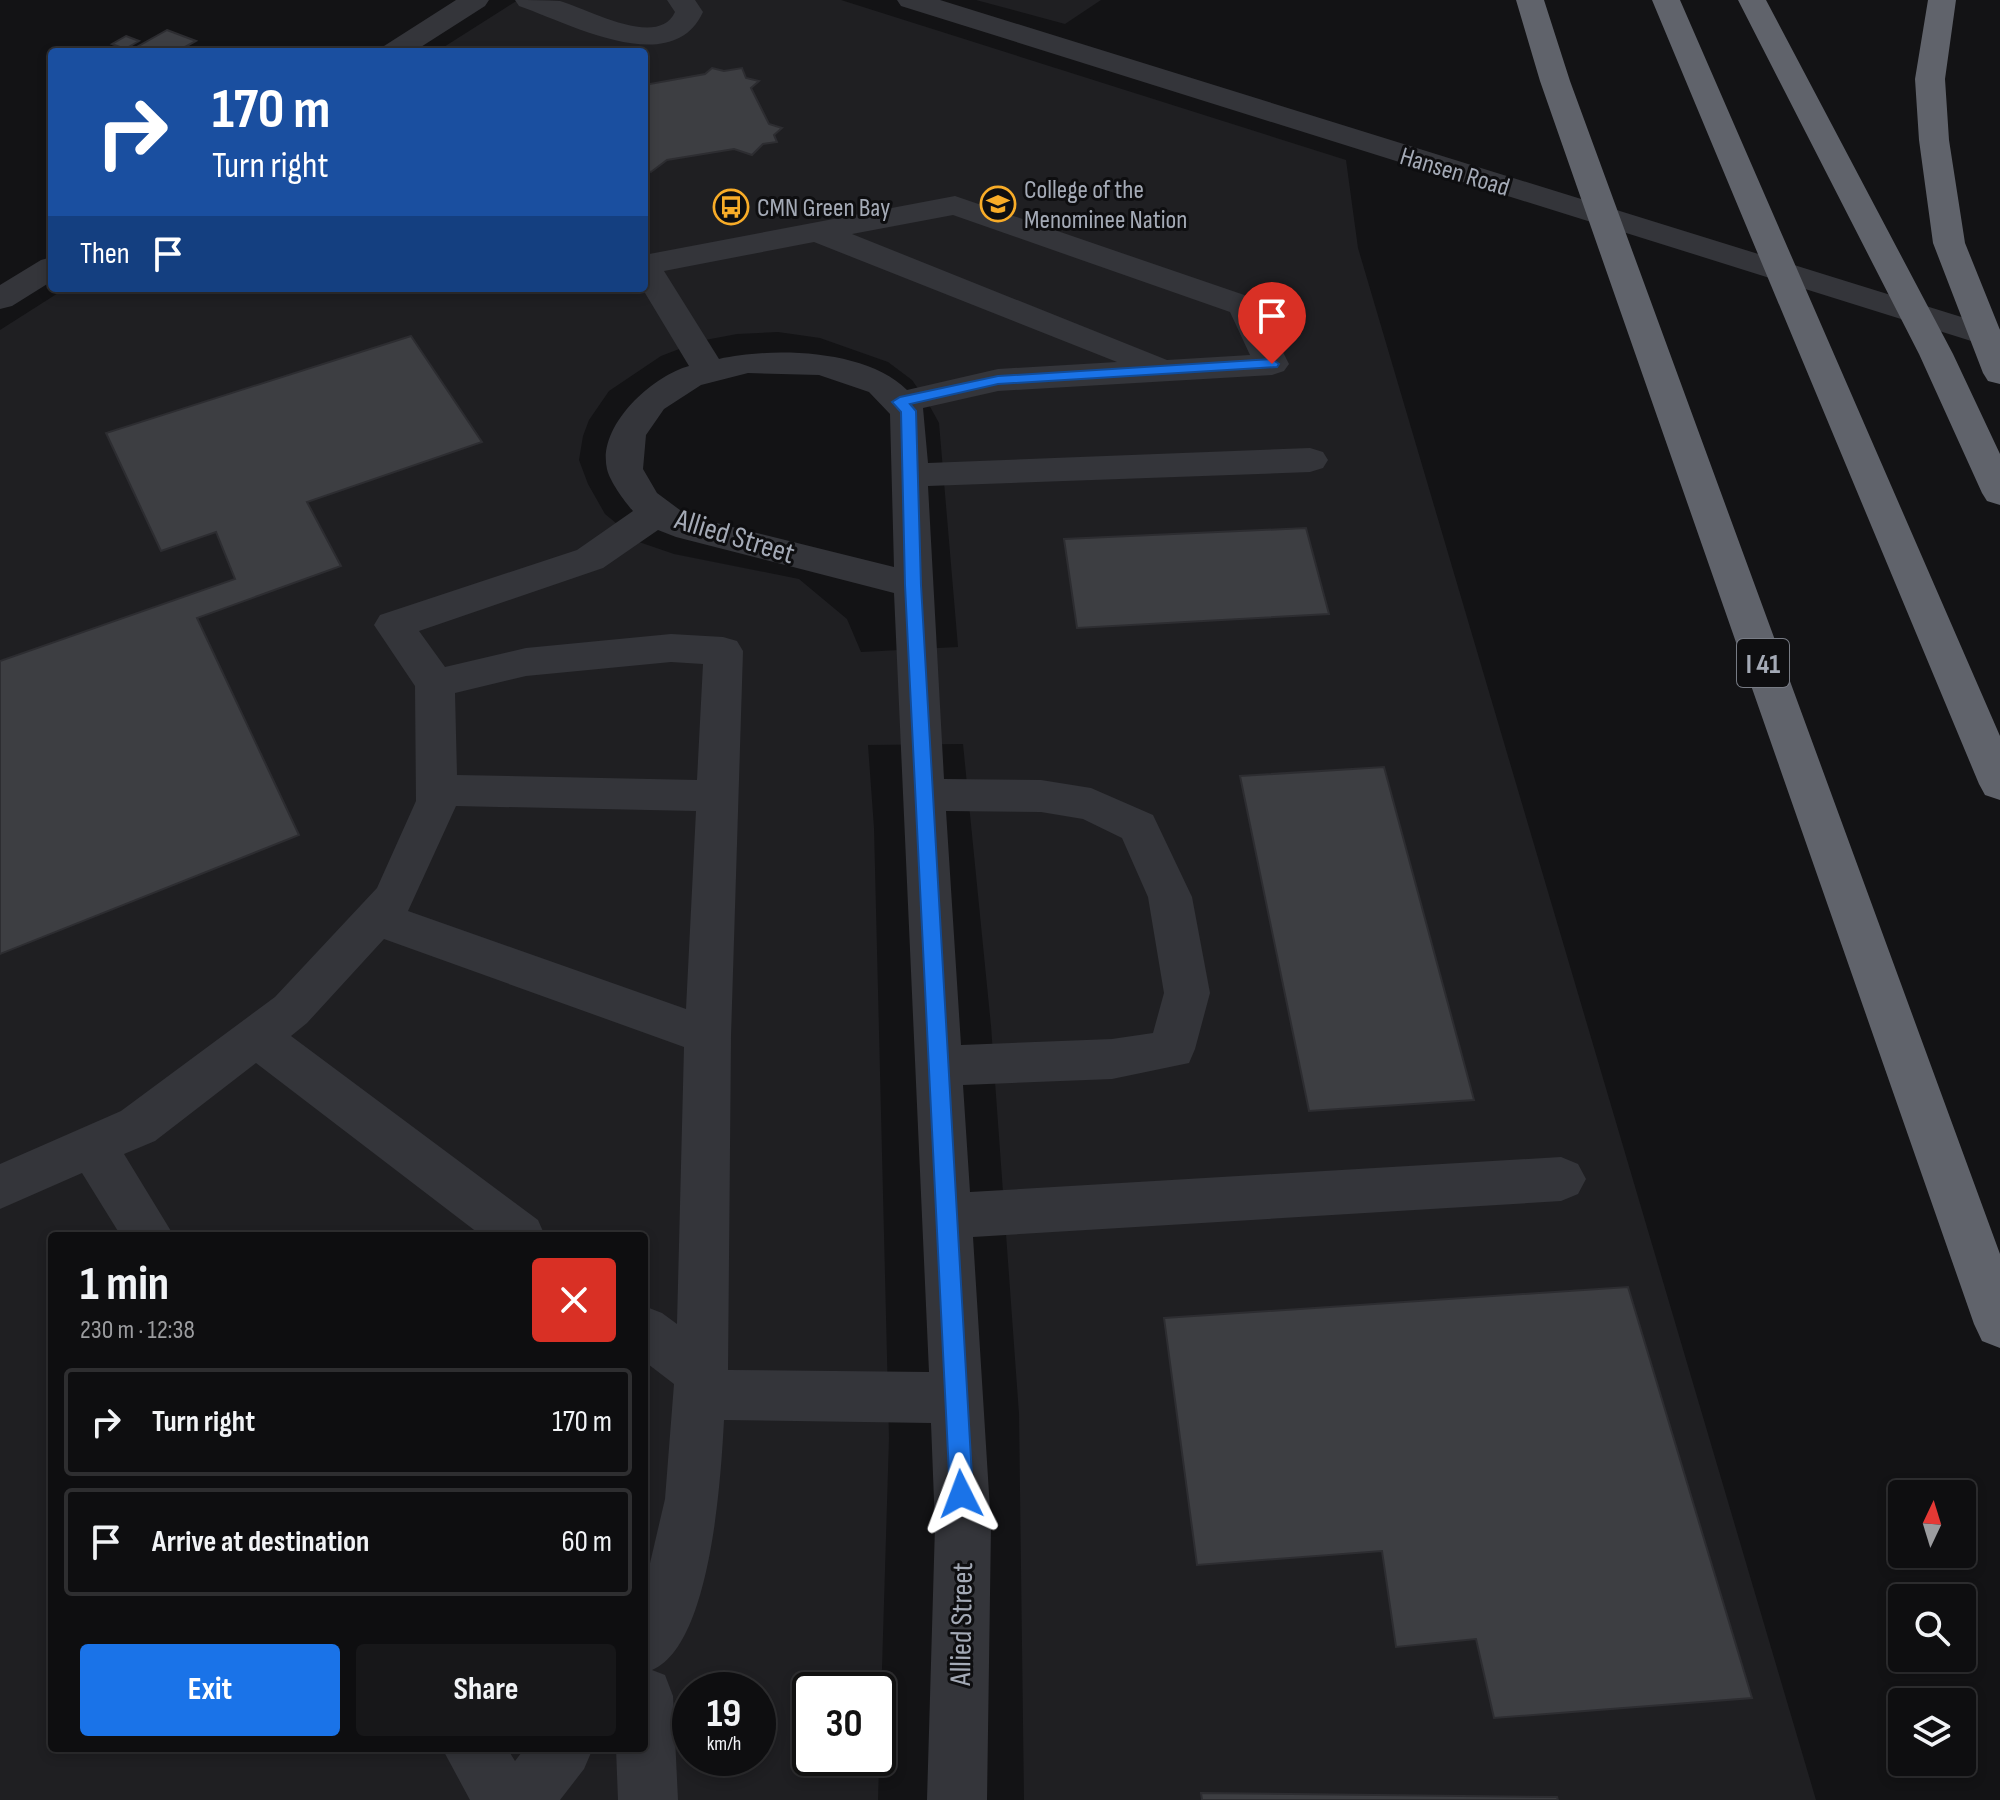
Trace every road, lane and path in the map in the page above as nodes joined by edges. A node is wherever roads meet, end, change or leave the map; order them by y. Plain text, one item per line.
1 (475, 0) edge
2 (529, 0) edge
3 (618, 0) edge
4 (681, 0) edge
5 (911, 0) edge
6 (1521, 0) edge
7 (1530, 0) edge
8 (1666, 0) edge
9 (1752, 0) edge
10 (1942, 0) edge
11 (584, 19) junction
12 (400, 48) edge
13 (1555, 81) junction
14 (818, 232) junction
15 (648, 264) edge
16 (48, 269) edge
17 (648, 271) edge
18 (0, 299) edge
19 (2000, 340) edge
20 (1167, 370) junction
21 (710, 372) junction
22 (2000, 373) edge
23 (900, 402) junction
24 (1310, 460) dead end
25 (911, 475) junction
26 (2000, 493) edge
27 (658, 512) junction
28 (913, 585) junction
29 (435, 684) junction
30 (2000, 784) edge
31 (438, 790) junction
32 (925, 795) junction
33 (719, 796) junction
34 (376, 918) junction
35 (256, 1036) junction
36 (708, 1036) junction
37 (939, 1066) junction
38 (92, 1146) junction
39 (1561, 1179) dead end
40 (0, 1187) edge
41 (947, 1216) junction
42 (146, 1232) edge
43 (515, 1232) edge
44 (2000, 1324) edge
45 (648, 1334) edge
46 (700, 1384) junction
47 (956, 1398) junction
48 (648, 1640) edge
49 (475, 1752) edge
50 (560, 1752) edge
51 (646, 1752) edge
52 (505, 1800) edge
53 (522, 1800) edge
54 (648, 1800) edge
55 (957, 1800) edge

1 - 12 street
2 - 11 street
3 - 11 street
4 - 11 street
5 - 19 street, Hansen Road
6 - 13 highway
7 - 13 highway, I 41
8 - 30 highway
9 - 26 highway
10 - 22 highway
13 - 44 highway, I 41
14 - 15 street
14 - 20 street
14 - 20 street
16 - 18 street
17 - 21 street
20 - 23 street
21 - 23 street, Allied Street
21 - 27 street, Allied Street
23 - 25 street, Allied Street
24 - 25 street
25 - 28 street, Allied Street
27 - 28 street, Allied Street
27 - 29 street
28 - 32 street, Allied Street
29 - 31 street
29 - 33 street
31 - 33 street
31 - 34 street
32 - 37 street, Allied Street
32 - 37 street
33 - 36 street
34 - 35 street
34 - 36 street
35 - 38 street
35 - 43 street
36 - 46 street
37 - 41 street, Allied Street
38 - 40 street
38 - 42 street
39 - 41 street
41 - 47 street, Allied Street
45 - 46 street
46 - 47 street
46 - 48 street
47 - 55 street, Allied Street
49 - 52 street
50 - 53 street
51 - 54 street

